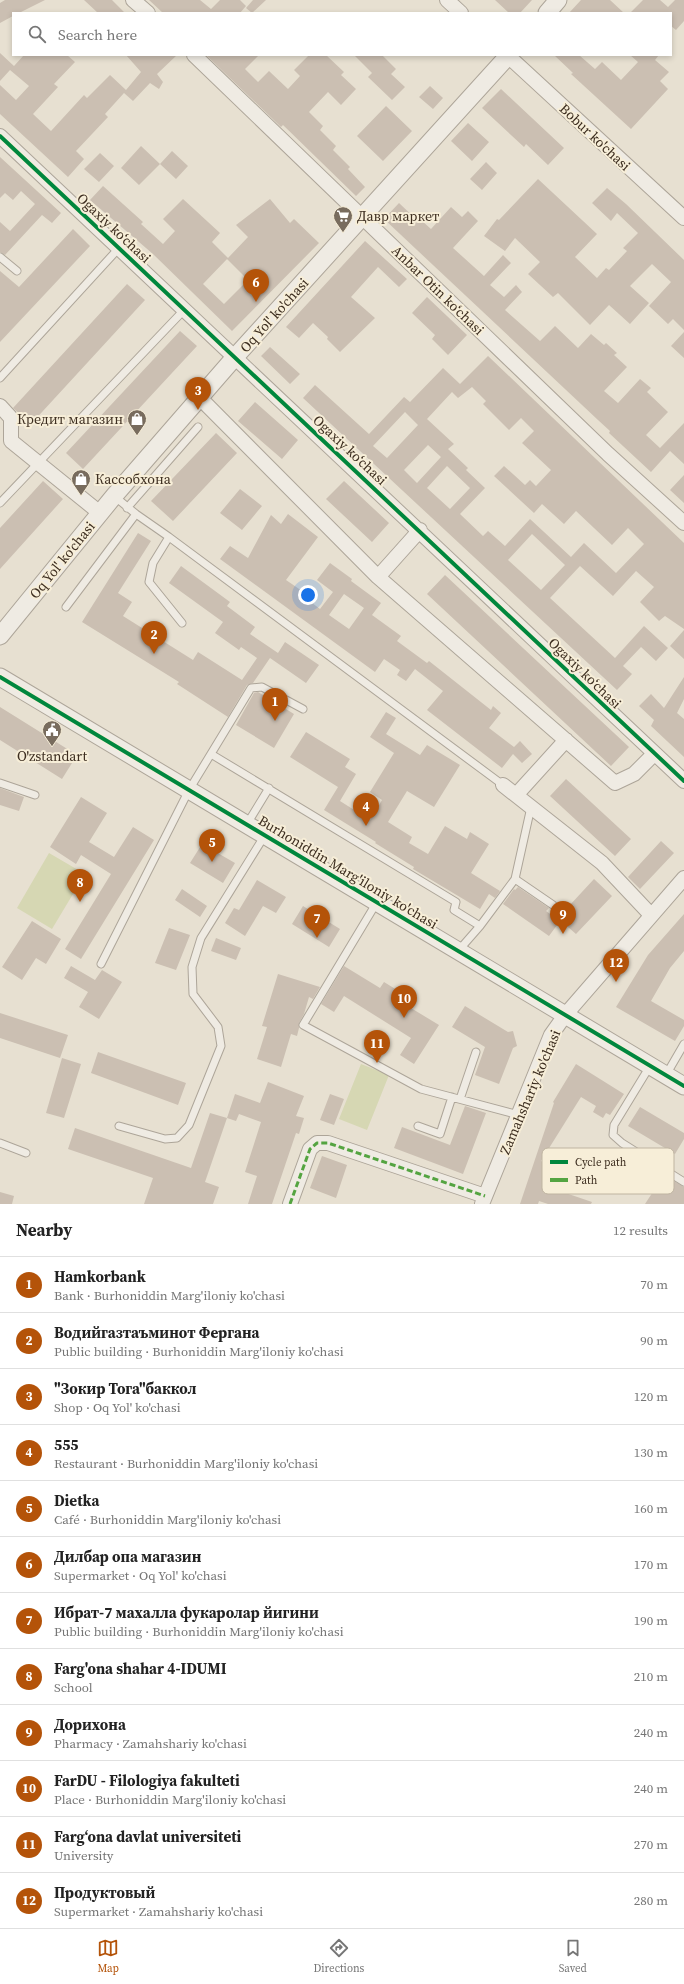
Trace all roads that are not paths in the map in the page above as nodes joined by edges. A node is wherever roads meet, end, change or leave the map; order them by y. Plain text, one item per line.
1 (133, 0) edge
2 (447, 0) edge
3 (558, 0) edge
4 (147, 12) edge
5 (460, 12) edge
6 (548, 12) edge
7 (195, 56) edge
8 (507, 56) edge
9 (509, 56) edge
10 (0, 136) edge
11 (362, 218) junction
12 (684, 218) edge
13 (120, 248) junction
14 (0, 257) edge
15 (17, 271) dead end
16 (185, 309) junction
17 (235, 356) junction
18 (0, 378) edge
19 (200, 398) junction
20 (0, 406) edge
21 (198, 427) dead end
22 (38, 463) junction
23 (114, 496) junction
24 (0, 503) edge
25 (127, 508) junction
26 (100, 513) junction
27 (136, 514) junction
28 (684, 523) edge
29 (420, 530) junction
30 (169, 537) junction
31 (378, 577) junction
32 (66, 607) dead end
33 (182, 623) dead end
34 (0, 636) edge
35 (0, 677) edge
36 (303, 709) dead end
37 (566, 740) junction
38 (211, 754) junction
39 (654, 754) junction
40 (684, 781) edge
41 (0, 783) edge
42 (503, 785) joint
43 (269, 788) junction
44 (189, 790) junction
45 (517, 794) junction
46 (35, 795) dead end
47 (531, 807) junction
48 (247, 824) junction
49 (265, 835) junction
50 (684, 878) edge
51 (515, 879) junction
52 (377, 902) junction
53 (553, 905) dead end
54 (651, 915) junction
55 (480, 926) junction
56 (459, 951) junction
57 (101, 964) dead end
58 (566, 1014) junction
59 (684, 1044) edge
60 (476, 1052) dead end
61 (650, 1066) junction
62 (665, 1075) junction
63 (684, 1086) edge
64 (452, 1097) junction
65 (460, 1099) junction
66 (519, 1115) junction
67 (119, 1126) dead end
68 (418, 1126) dead end
69 (0, 1143) edge
70 (630, 1148) edge
71 (26, 1153) dead end
72 (674, 1176) edge
73 (684, 1182) edge
74 (484, 1200) edge
75 (290, 1204) edge

1 - 4 street
2 - 5 street
3 - 6 street
7 - 11 street, Anbar Otin koʻchasi
8 - 11 street, Oq Yol' ko'chasi
9 - 12 street, Bobur ko'chasi
10 - 13 street, Ogaxiy koʻchasi
11 - 17 street, Oq Yol' ko'chasi
11 - 28 street, Anbar Otin koʻchasi
13 - 16 street, Ogaxiy koʻchasi
13 - 18 lane
14 - 15 lane
16 - 17 street, Ogaxiy koʻchasi
16 - 22 lane
17 - 19 street, Oq Yol' ko'chasi
17 - 29 street, Ogaxiy koʻchasi
19 - 23 street, Oq Yol' ko'chasi
19 - 31 street
20 - 22 street
21 - 25 lane
22 - 24 lane
22 - 26 street
23 - 25 lane
23 - 26 street, Oq Yol' ko'chasi
25 - 27 lane
26 - 34 street, Oq Yol' ko'chasi
27 - 30 lane
27 - 32 lane
29 - 31 street
29 - 39 street, Ogaxiy koʻchasi
30 - 33 lane
30 - 42 lane
31 - 37 street
35 - 44 street, Burhoniddin Marg'iloniy ko'chasi
36 - 38 lane
37 - 39 street
37 - 45 street
38 - 43 lane
38 - 44 lane
39 - 40 street, Ogaxiy koʻchasi
41 - 46 lane
42 - 45 street
43 - 48 lane
43 - 55 lane
44 - 48 street, Burhoniddin Marg'iloniy ko'chasi
44 - 57 lane
45 - 47 street
47 - 51 lane
47 - 54 street
48 - 49 street, Burhoniddin Marg'iloniy ko'chasi
49 - 52 street, Burhoniddin Marg'iloniy ko'chasi
49 - 67 lane
50 - 54 street, Zamahshariy ko'chasi
51 - 53 lane
51 - 55 lane
52 - 56 street, Burhoniddin Marg'iloniy ko'chasi
52 - 64 lane
54 - 58 street, Zamahshariy ko'chasi
55 - 56 lane
56 - 58 street, Burhoniddin Marg'iloniy ko'chasi
58 - 61 street, Burhoniddin Marg'iloniy ko'chasi
58 - 66 street, Zamahshariy ko'chasi
59 - 62 lane
60 - 65 lane
61 - 62 street, Burhoniddin Marg'iloniy ko'chasi
61 - 70 lane
62 - 63 street, Burhoniddin Marg'iloniy ko'chasi
64 - 65 lane
64 - 68 lane
65 - 66 lane
66 - 74 street, Zamahshariy ko'chasi
69 - 71 lane
72 - 73 lane
74 - 75 street

